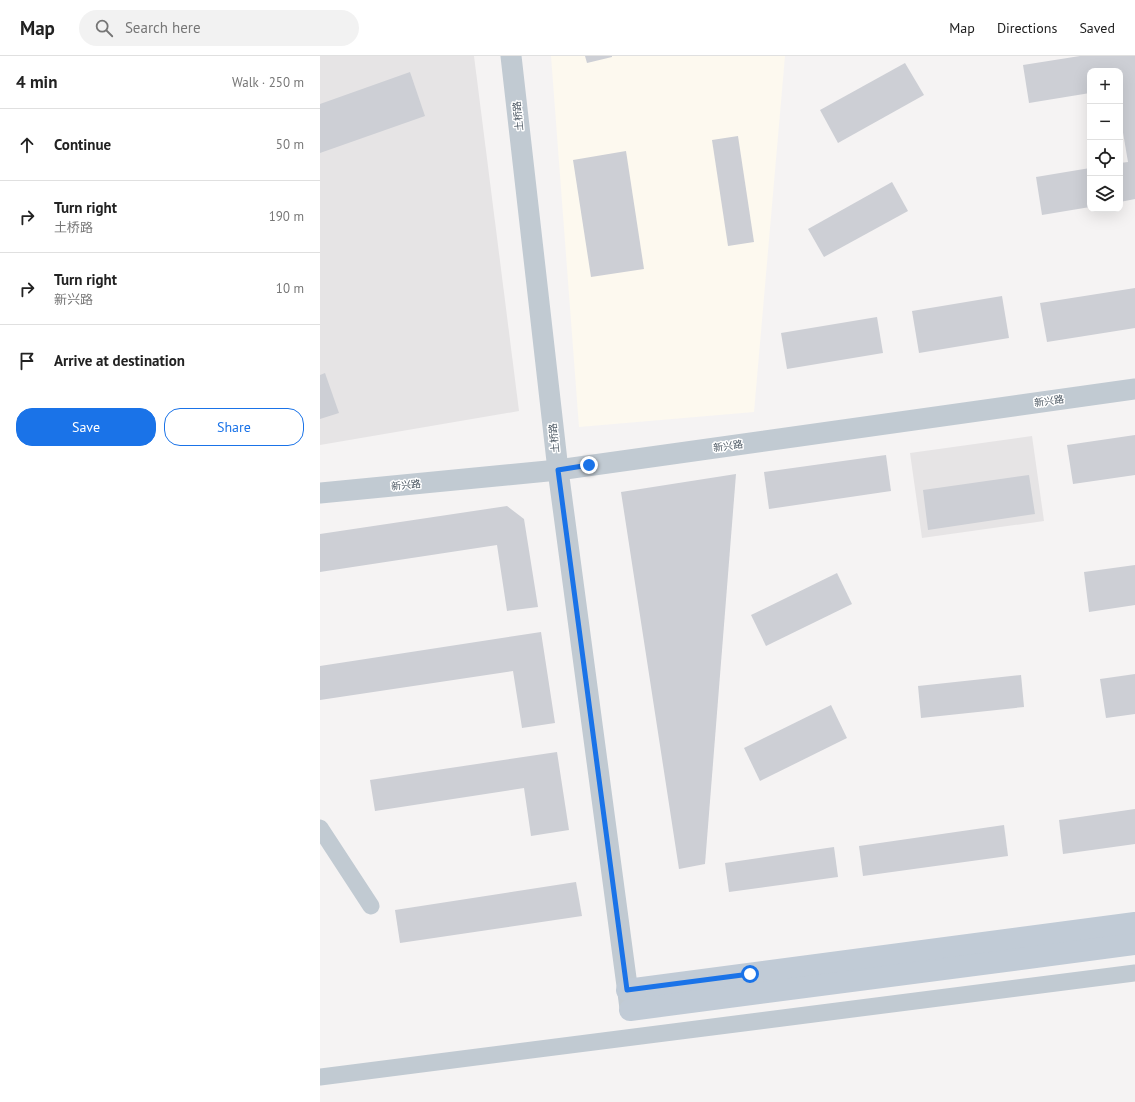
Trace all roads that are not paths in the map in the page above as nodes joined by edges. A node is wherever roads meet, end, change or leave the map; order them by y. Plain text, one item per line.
1 (511, 56) edge
2 (1135, 389) edge
3 (558, 470) junction
4 (320, 493) edge
5 (320, 828) edge
6 (371, 906) dead end
7 (1135, 923) edge
8 (1135, 944) edge
9 (1135, 973) edge
10 (629, 1000) junction
11 (320, 1077) edge

1 - 3 street, 土桥路
2 - 3 street, 新兴路
3 - 4 street, 新兴路
3 - 10 street, 土桥路
5 - 6 street
7 - 10 main road
8 - 10 main road
9 - 11 street

